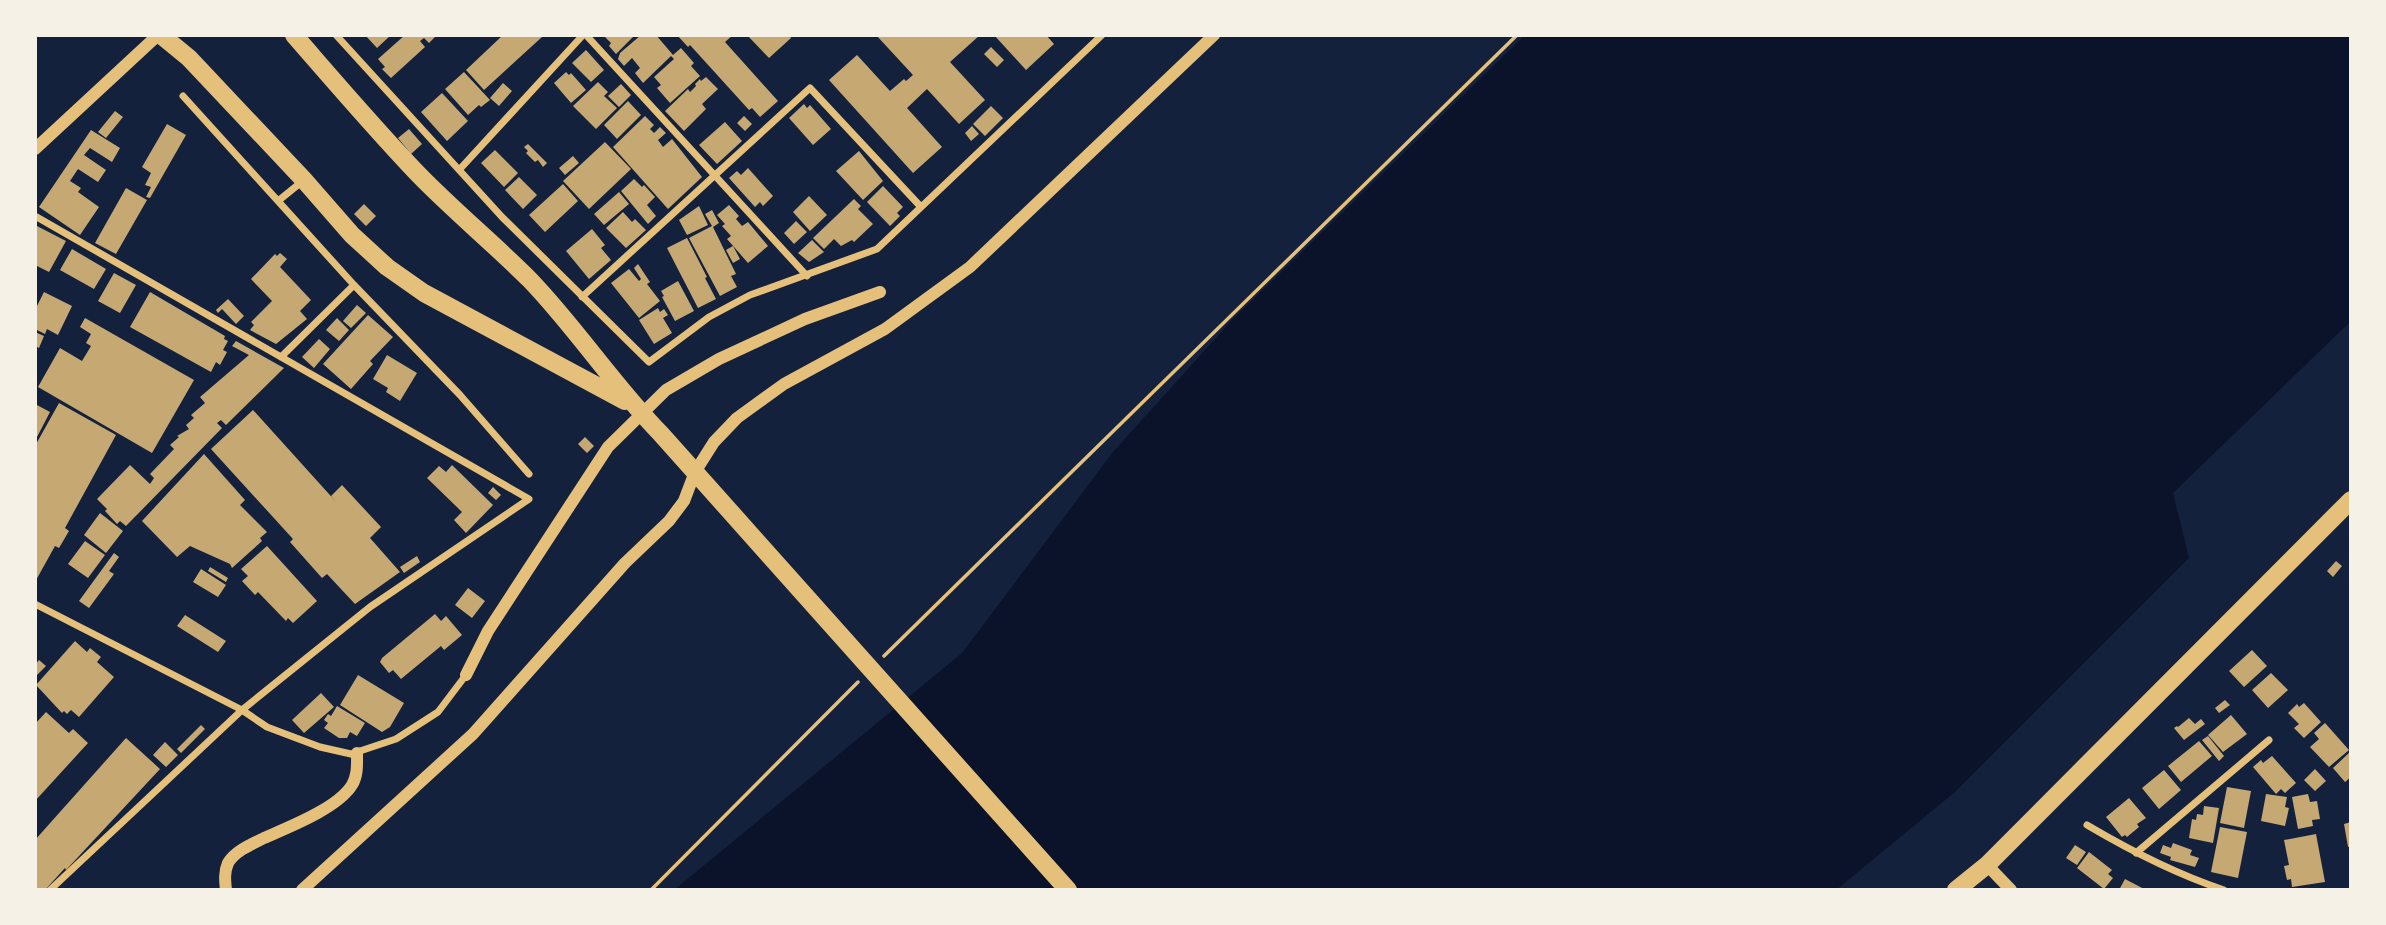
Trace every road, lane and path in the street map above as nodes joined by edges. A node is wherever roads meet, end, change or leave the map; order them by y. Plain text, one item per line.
1 (160, 35) edge
2 (294, 35) edge
3 (337, 35) edge
4 (584, 35) edge
5 (1102, 35) edge
6 (1214, 35) edge
7 (1517, 35) edge
8 (183, 96) dead end
9 (35, 149) edge
10 (460, 169) junction
11 (715, 175) junction
12 (304, 180) junction
13 (278, 201) junction
14 (921, 207) junction
15 (35, 216) edge
16 (807, 276) junction
17 (354, 285) junction
18 (880, 292) dead end
19 (582, 297) junction
20 (281, 357) junction
21 (632, 405) junction
22 (695, 472) junction
23 (529, 474) dead end
24 (2351, 500) edge
25 (35, 604) edge
26 (877, 663) dead end
27 (466, 675) joint
28 (858, 682) dead end
29 (243, 710) junction
30 (2269, 740) dead end
31 (357, 753) junction
32 (2087, 825) dead end
33 (2136, 853) junction
34 (1987, 865) junction
35 (50, 890) edge
36 (226, 890) edge
37 (302, 890) edge
38 (651, 890) edge
39 (1068, 890) edge
40 (1956, 890) edge
41 (2011, 890) edge
42 (2224, 890) edge

1 - 9 street
1 - 12 main road
2 - 21 main road
3 - 10 street
4 - 10 street
4 - 11 street
5 - 14 street
6 - 22 street
7 - 26 path
8 - 13 street
10 - 19 street
11 - 14 street
11 - 16 street
11 - 19 street
12 - 13 street
12 - 21 main road
13 - 17 street
14 - 16 street
15 - 20 street
16 - 19 street
17 - 20 street
17 - 23 street
18 - 27 street
20 - 29 street
21 - 22 main road
22 - 37 street
22 - 39 main road
24 - 34 main road
25 - 29 street
27 - 31 street
28 - 38 path
29 - 31 street
29 - 35 street
30 - 33 street
31 - 36 street
32 - 33 street
33 - 42 street
34 - 40 main road
34 - 41 street

